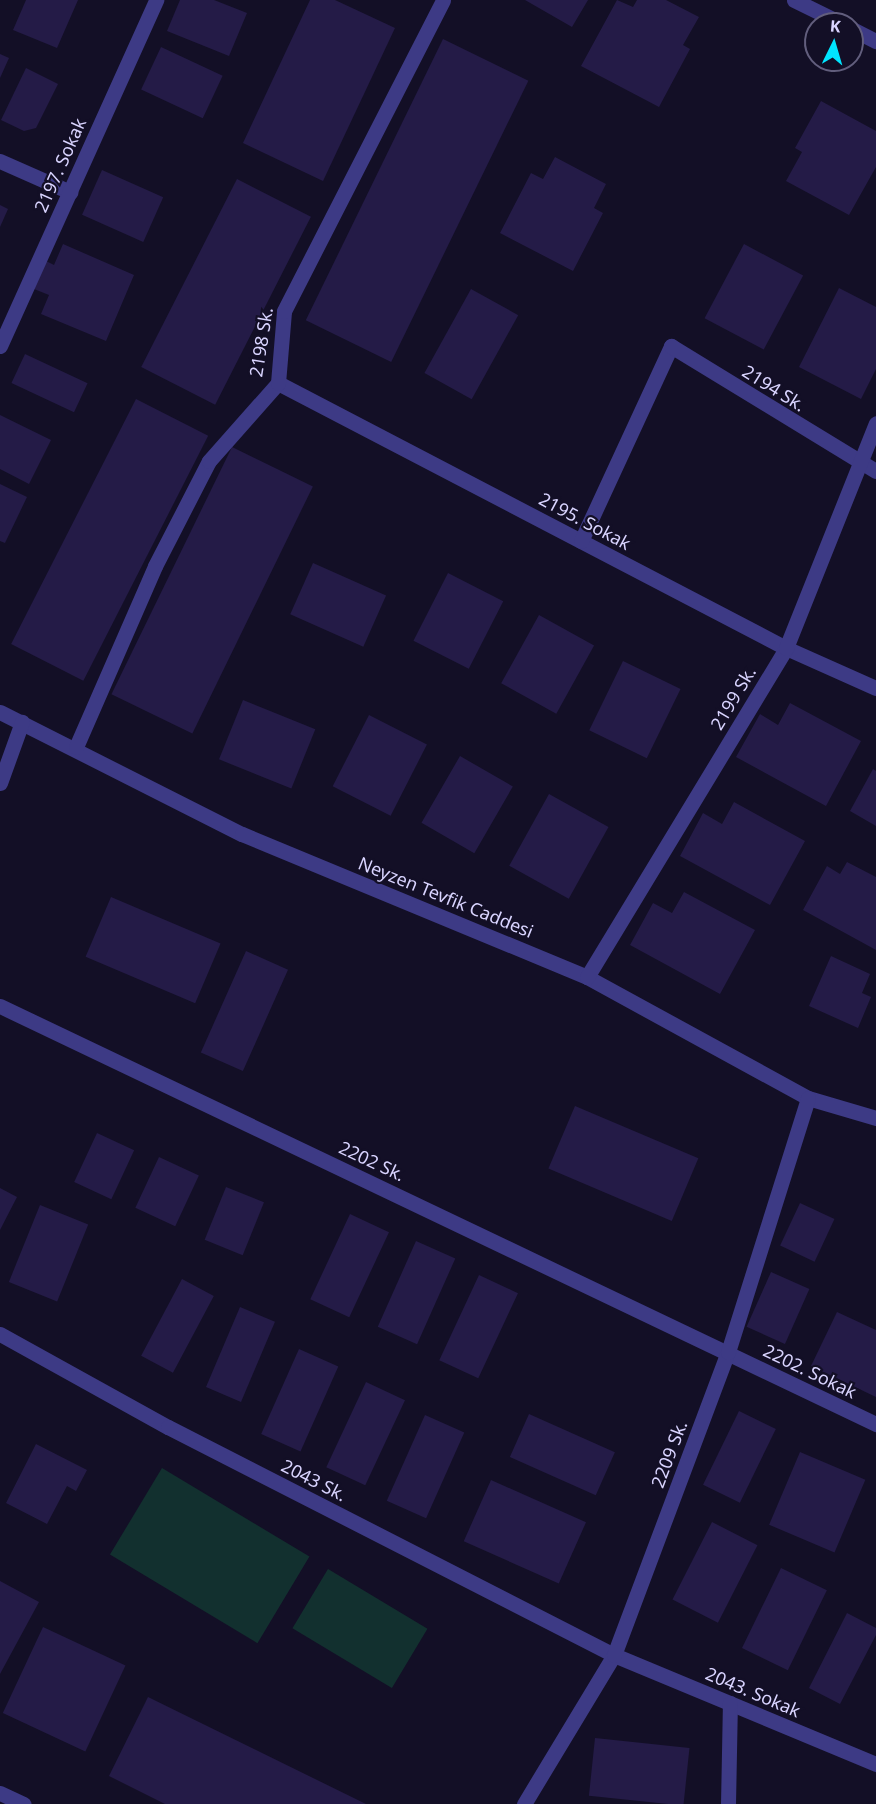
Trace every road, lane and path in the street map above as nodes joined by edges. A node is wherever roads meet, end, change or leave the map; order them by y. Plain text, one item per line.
1 (156, 0) edge
2 (443, 0) edge
3 (794, 0) edge
4 (818, 12) edge
5 (0, 161) edge
6 (70, 192) junction
7 (0, 346) edge
8 (278, 383) junction
9 (876, 423) edge
10 (856, 463) junction
11 (876, 471) edge
12 (580, 541) junction
13 (786, 648) junction
14 (876, 688) edge
15 (0, 712) edge
16 (22, 722) junction
17 (76, 747) junction
18 (0, 783) edge
19 (588, 976) junction
20 (0, 1006) edge
21 (808, 1098) junction
22 (876, 1117) edge
23 (0, 1334) edge
24 (728, 1352) junction
25 (876, 1424) edge
26 (614, 1655) junction
27 (730, 1703) junction
28 (876, 1764) edge
29 (0, 1793) edge
30 (24, 1804) edge
31 (524, 1804) edge
32 (729, 1804) edge

1 - 6 street, 2197. Sokak
2 - 8 street, 2198 Sk.
3 - 4 street
5 - 6 street
6 - 7 street, 2197. Sokak
8 - 12 street, 2195. Sokak
8 - 17 street, 2198 Sk.
9 - 10 street, 2199 Sk.
10 - 11 street, 2194 Sk.
10 - 12 street, 2194 Sk.
10 - 13 street, 2199 Sk.
12 - 13 street, 2195. Sokak
13 - 14 street, 2195. Sokak
13 - 19 street, 2199 Sk.
15 - 16 street, Neyzen Tevfik Caddesi
16 - 17 street, Neyzen Tevfik Caddesi
16 - 18 street
17 - 19 street, Neyzen Tevfik Caddesi
19 - 21 street, Neyzen Tevfik Caddesi
20 - 24 street, 2202 Sk.
21 - 22 street, Neyzen Tevfik Caddesi
21 - 24 street, 2209 Sk.
23 - 26 street, 2043 Sk.
24 - 25 street, 2202. Sokak
24 - 26 street, 2209 Sk.
26 - 27 street, 2043. Sokak
26 - 31 street, 2209 Sk.
27 - 28 street, 2043. Sokak
27 - 32 street
29 - 30 street

